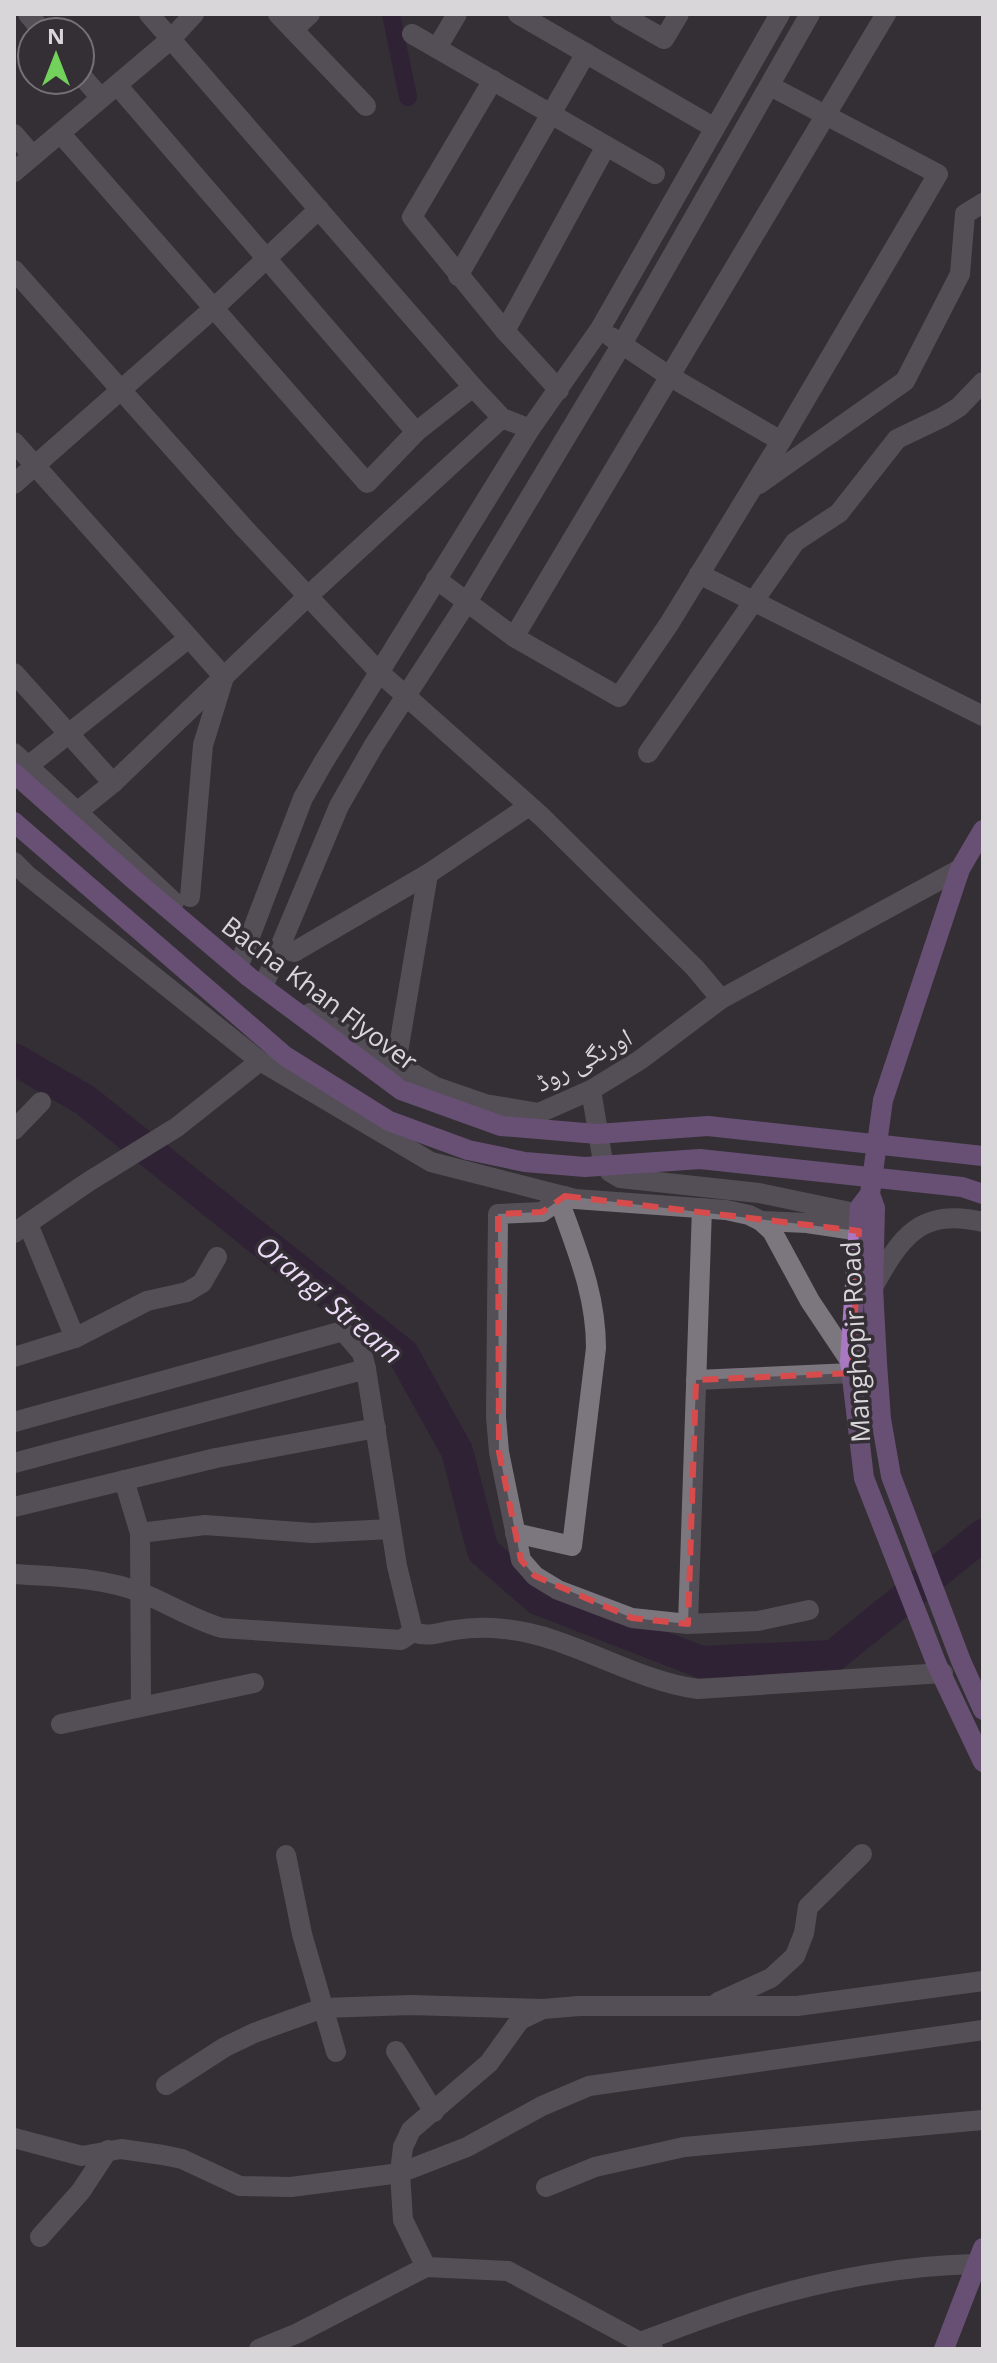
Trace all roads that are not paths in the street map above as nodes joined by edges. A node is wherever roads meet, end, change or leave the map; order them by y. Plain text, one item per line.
1 (149, 14) edge
2 (194, 14) edge
3 (278, 14) edge
4 (310, 14) edge
5 (457, 14) edge
6 (518, 14) edge
7 (620, 14) edge
8 (679, 14) edge
9 (780, 14) edge
10 (810, 14) edge
11 (886, 14) edge
12 (293, 30) junction
13 (412, 34) dead end
14 (171, 39) junction
15 (437, 48) junction
16 (586, 53) junction
17 (493, 80) junction
18 (96, 84) edge
19 (770, 86) junction
20 (109, 92) junction
21 (366, 106) dead end
22 (549, 113) junction
23 (824, 114) junction
24 (713, 127) junction
25 (60, 133) junction
26 (14, 134) edge
27 (606, 146) junction
28 (33, 156) junction
29 (14, 172) edge
30 (655, 174) dead end
31 (983, 203) edge
32 (319, 209) junction
33 (266, 257) junction
34 (14, 270) edge
35 (458, 276) junction
36 (214, 308) junction
37 (600, 329) junction
38 (505, 331) junction
39 (622, 344) junction
40 (669, 376) junction
41 (983, 382) edge
42 (473, 387) junction
43 (559, 390) junction
44 (122, 391) junction
45 (502, 418) junction
46 (530, 429) junction
47 (416, 432) junction
48 (781, 441) junction
49 (14, 442) edge
50 (35, 466) junction
51 (14, 484) edge
52 (749, 490) junction
53 (699, 574) junction
54 (436, 579) junction
55 (308, 596) junction
56 (753, 601) junction
57 (467, 602) junction
58 (514, 637) junction
59 (189, 638) junction
60 (379, 672) junction
61 (14, 673) edge
62 (224, 677) junction
63 (406, 696) junction
64 (983, 716) edge
65 (69, 734) junction
66 (648, 753) dead end
67 (19, 764) edge
68 (113, 783) junction
69 (529, 806) junction
70 (77, 812) junction
71 (14, 822) edge
72 (983, 830) edge
73 (14, 862) edge
74 (960, 869) junction
75 (428, 874) junction
76 (190, 897) dead end
77 (281, 948) junction
78 (241, 960) junction
79 (266, 980) junction
80 (721, 999) junction
81 (398, 1052) dead end
82 (260, 1061) junction
83 (591, 1090) junction
84 (41, 1102) dead end
85 (14, 1130) edge
86 (983, 1156) edge
87 (983, 1194) edge
88 (562, 1198) junction
89 (702, 1208) junction
90 (761, 1221) junction
91 (983, 1222) edge
92 (867, 1224) junction
93 (21, 1228) edge
94 (217, 1257) dead end
95 (873, 1287) junction
96 (75, 1338) junction
97 (14, 1357) edge
98 (851, 1367) junction
99 (366, 1369) junction
100 (696, 1380) junction
101 (14, 1422) edge
102 (376, 1428) junction
103 (14, 1463) edge
104 (124, 1480) junction
105 (14, 1507) edge
106 (391, 1529) junction
107 (140, 1533) junction
108 (515, 1533) junction
109 (14, 1574) edge
110 (140, 1592) junction
111 (809, 1610) dead end
112 (688, 1624) junction
113 (413, 1632) junction
114 (940, 1669) junction
115 (254, 1683) dead end
116 (141, 1705) junction
117 (983, 1710) edge
118 (61, 1724) dead end
119 (983, 1762) edge
120 (862, 1854) dead end
121 (286, 1855) dead end
122 (983, 1981) edge
123 (711, 2006) junction
124 (323, 2008) junction
125 (543, 2009) junction
126 (983, 2030) edge
127 (396, 2051) dead end
128 (336, 2052) dead end
129 (166, 2085) dead end
130 (434, 2112) junction
131 (983, 2120) edge
132 (14, 2138) edge
133 (108, 2150) junction
134 (400, 2173) junction
135 (546, 2187) dead end
136 (40, 2237) dead end
137 (980, 2256) edge
138 (426, 2267) junction
139 (301, 2341) edge
140 (646, 2345) edge
141 (259, 2349) edge
142 (944, 2349) edge

1 - 14 street
2 - 14 street
3 - 12 street
4 - 12 street
5 - 15 street
6 - 16 street
7 - 8 street
9 - 24 street
10 - 19 street
11 - 23 street
12 - 21 street
13 - 15 street
14 - 20 street
14 - 32 street
15 - 17 street
16 - 22 street
16 - 24 street
17 - 22 street
17 - 35 street
18 - 20 street
19 - 23 street
19 - 39 street
20 - 25 street
20 - 33 street
22 - 27 street
22 - 35 street
23 - 40 street
23 - 48 street
24 - 37 street
25 - 28 street
25 - 36 street
26 - 28 street
27 - 30 street
27 - 38 street
28 - 29 street
31 - 52 street
32 - 33 street
32 - 42 street
33 - 36 street
33 - 47 street
34 - 44 street
35 - 38 street
36 - 44 street
36 - 47 street
37 - 39 street
37 - 43 street
38 - 43 street
39 - 40 street
39 - 57 street
40 - 48 street
40 - 58 street
41 - 56 street
42 - 45 street
42 - 47 street
43 - 46 street
44 - 50 street
44 - 55 street
45 - 46 street
45 - 55 street
46 - 54 street
48 - 52 street
49 - 50 street
50 - 51 street
50 - 59 street
52 - 53 street
53 - 56 street
53 - 58 street
54 - 57 street
54 - 60 street
55 - 60 street
55 - 62 street
56 - 64 street
56 - 66 street
57 - 58 street
57 - 63 street
59 - 62 street
59 - 65 street
60 - 63 street
60 - 78 street
61 - 65 street
62 - 68 street
62 - 76 street
63 - 69 street
63 - 77 street
65 - 67 street
65 - 68 street
67 - 70 street, اورنگی روڈ
67 - 86 main road, Bacha Khan Flyover
68 - 70 street
69 - 75 street
69 - 80 street
70 - 78 street, اورنگی روڈ
71 - 87 main road
72 - 74 main road, Manghopir Road
73 - 82 street
74 - 80 street, اورنگی روڈ
74 - 92 main road, Manghopir Road
75 - 77 street
75 - 81 street
77 - 79 street
78 - 79 street, اورنگی روڈ
79 - 83 street, اورنگی روڈ
80 - 83 street, اورنگی روڈ
82 - 88 street
82 - 93 street
83 - 92 street
84 - 85 street
88 - 89 street
88 - 108 street
88 - 108 street
89 - 90 street
89 - 100 street
90 - 92 street
90 - 98 street
91 - 95 street
92 - 95 main road, Manghopir Road
92 - 98 main road, Manghopir Road
93 - 96 street
94 - 96 street
95 - 117 main road, Manghopir Road
96 - 97 street
98 - 100 street
98 - 114 main road, Manghopir Road
99 - 101 street
99 - 102 street
99 - 103 street
100 - 112 street
102 - 104 street
102 - 106 street
104 - 105 street
104 - 107 street
106 - 107 street
106 - 113 street
107 - 110 street
108 - 112 street
109 - 110 street
110 - 113 street
110 - 116 street
111 - 112 street
113 - 114 street
114 - 119 main road, Manghopir Road
115 - 116 street
116 - 118 street
120 - 123 street
121 - 124 street
122 - 123 street
123 - 125 street
124 - 125 street
124 - 128 street
124 - 129 street
125 - 130 street
126 - 134 street
127 - 130 street
130 - 134 street
131 - 135 street
132 - 133 street
133 - 134 street
133 - 136 street
134 - 138 street
137 - 140 street
137 - 142 main road
138 - 139 street
138 - 140 street
139 - 141 street

